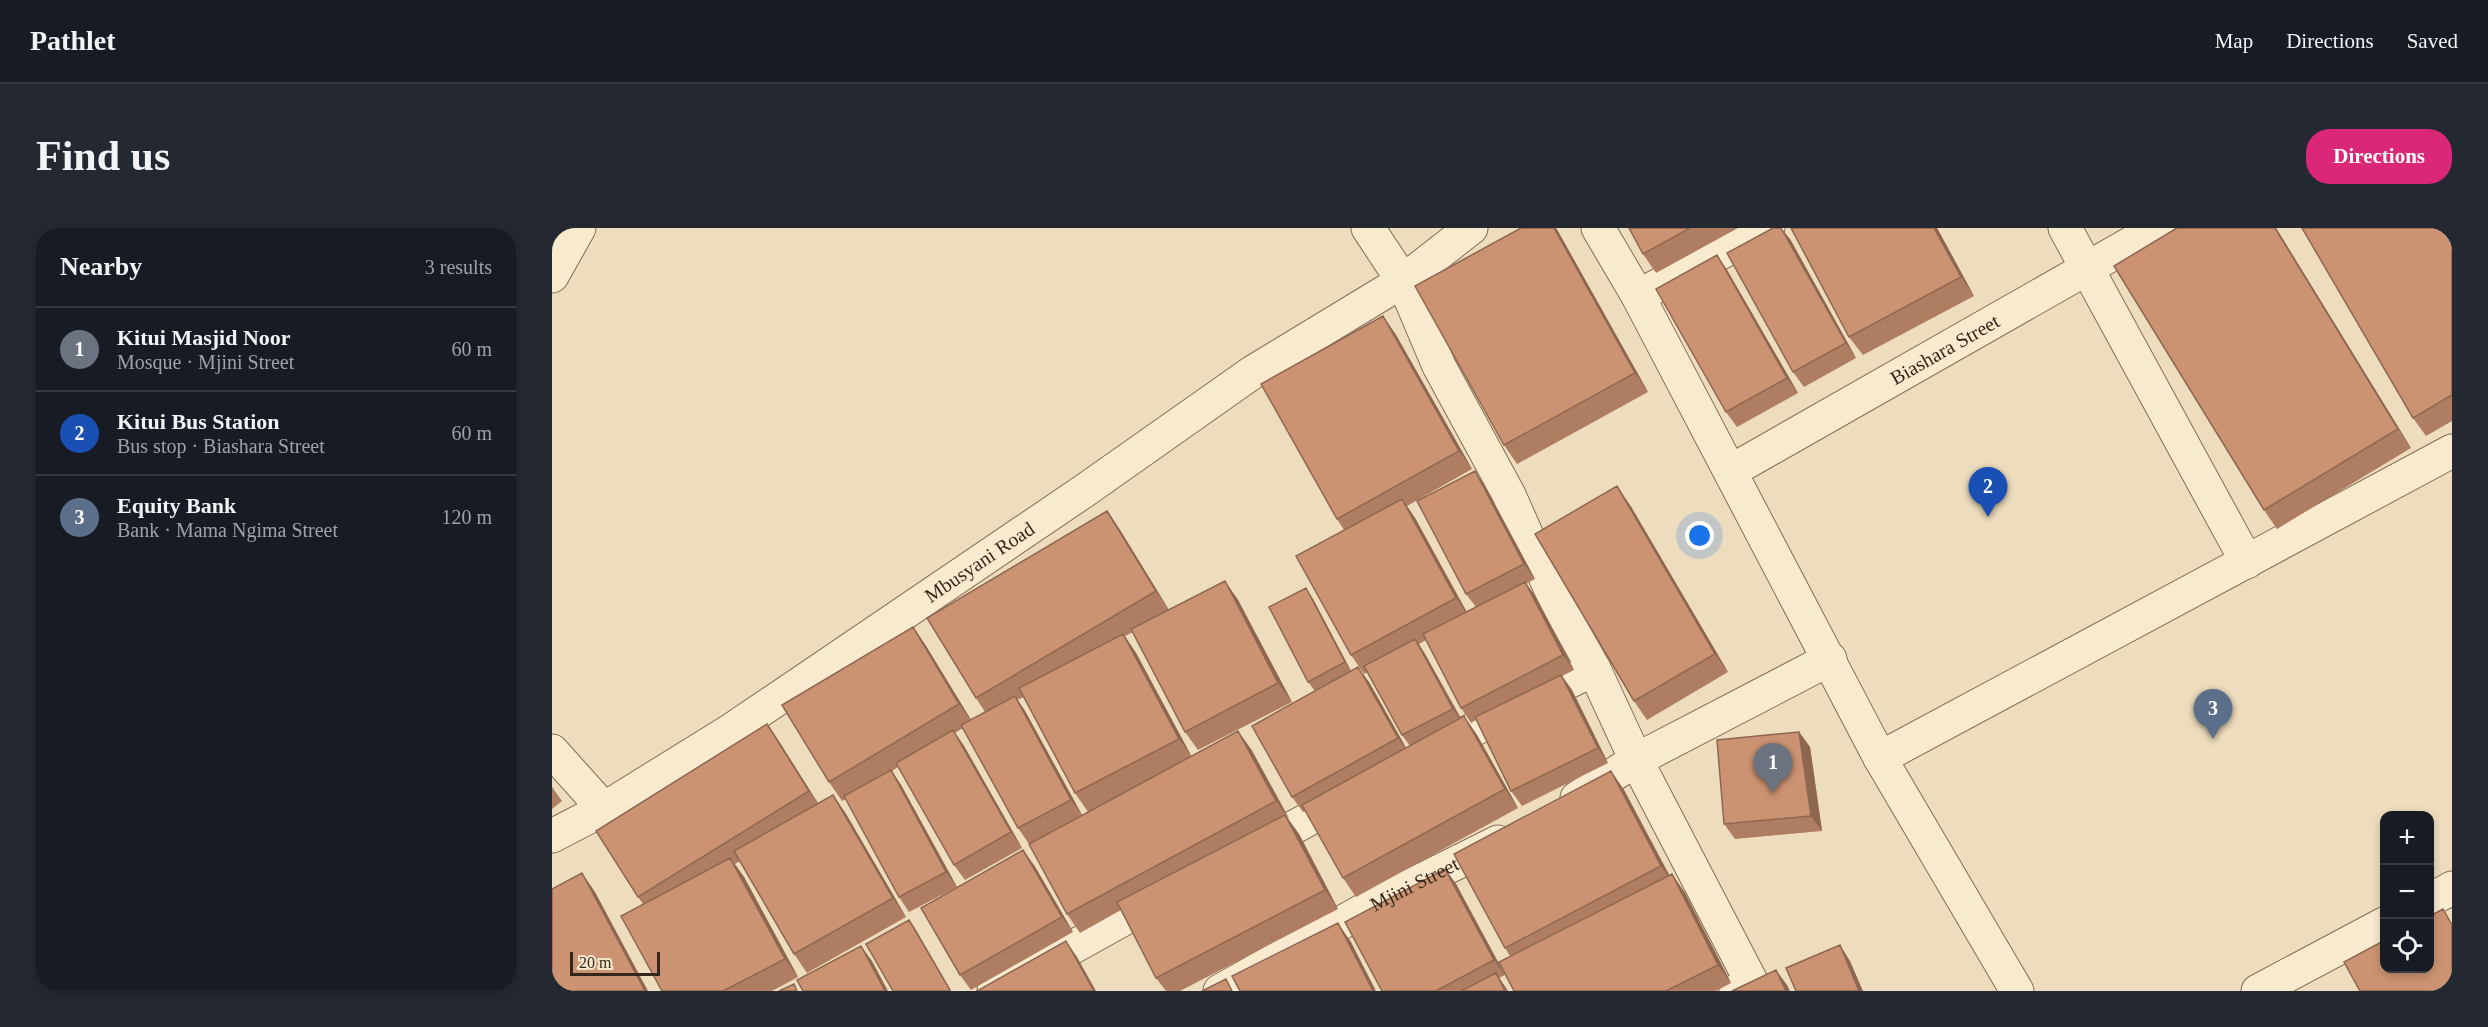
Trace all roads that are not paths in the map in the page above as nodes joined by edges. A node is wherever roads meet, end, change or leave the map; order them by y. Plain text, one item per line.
1 (579, 228) edge
2 (1368, 228) edge
3 (1471, 228) edge
4 (1598, 228) edge
5 (1767, 228) edge
6 (2065, 228) edge
7 (2158, 228) edge
8 (2086, 269) junction
9 (552, 276) edge
10 (1403, 281) junction
11 (1638, 296) junction
12 (2452, 451) edge
13 (1731, 471) junction
14 (2247, 562) junction
15 (1830, 659) junction
16 (1594, 669) junction
17 (552, 751) edge
18 (1880, 758) junction
19 (1636, 760) junction
20 (1409, 764) edge
21 (1380, 780) edge
22 (604, 809) junction
23 (552, 836) edge
24 (1223, 865) edge
25 (1193, 880) edge
26 (2452, 888) edge
27 (2434, 898) edge
28 (2380, 927) edge
29 (994, 991) edge
30 (1220, 991) edge
31 (1736, 991) edge
32 (2017, 991) edge
33 (2258, 991) edge

1 - 9 street
2 - 10 street
3 - 10 street, Mbusyani Road
4 - 11 street
5 - 11 street
6 - 8 street
7 - 8 street, Biashara Street
8 - 13 street, Biashara Street
8 - 14 street
10 - 16 street
10 - 22 street, Mbusyani Road
11 - 13 street
12 - 14 street
13 - 15 street
14 - 18 street
15 - 18 street
15 - 19 street, Mjini Street
16 - 19 street
16 - 20 street
17 - 22 street
18 - 32 street
19 - 30 street, Mjini Street
19 - 31 street
21 - 24 street
22 - 23 street, Mbusyani Road
25 - 29 street
26 - 27 street
28 - 33 street

